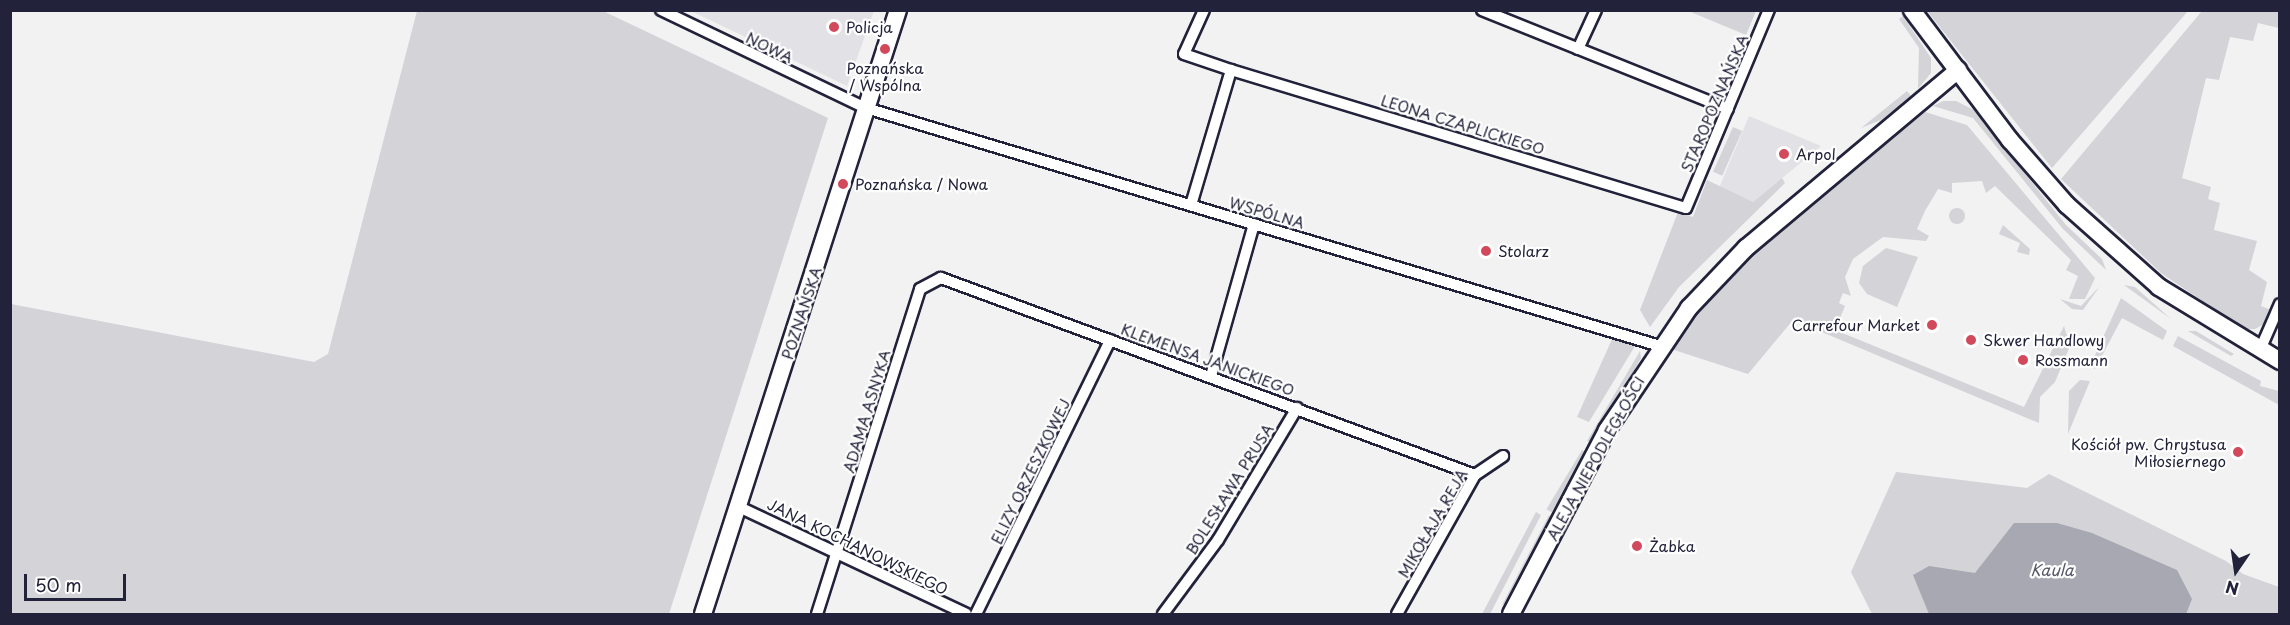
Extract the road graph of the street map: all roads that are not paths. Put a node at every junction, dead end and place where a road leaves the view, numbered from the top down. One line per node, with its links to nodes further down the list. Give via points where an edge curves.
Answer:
1 (661, 10): 11 (street, NOWA)
2 (898, 10): 11 (street, POZNAŃSKA)
3 (1204, 10): 9 (street, LEONA CZAPLICKIEGO, via 1184,54)
4 (1482, 10): 8 (street)
5 (1596, 10): 8 (street)
6 (1769, 10): 12 (street, STAROPOZNAŃSKA)
7 (1912, 10): 10 (street)
8 (1578, 49): 12 (street)
9 (1231, 70): 13 (street); 14 (street, LEONA CZAPLICKIEGO)
10 (1958, 70): 19 (street, ALEJA NIEPODLEGŁOŚCI, via 1746,248); 20 (street, via 2016,148 2089,226 2159,287)
11 (866, 108): 13 (street, WSPÓLNA); 26 (street, POZNAŃSKA)
12 (1728, 109): 14 (street, STAROPOZNAŃSKA)
13 (1191, 205): 15 (street, WSPÓLNA)
14 (1686, 208)
15 (1254, 224): 19 (street, WSPÓLNA); 22 (street)
16 (930, 283): 18 (street, KLEMENSA JANICKIEGO, via 941,278); 27 (street, ADAMA ASNYKA, via 920,289)
17 (2280, 304): 20 (street)
18 (1110, 340): 22 (street, KLEMENSA JANICKIEGO); 31 (street, ELIZY ORZESZKOWEJ)
19 (1660, 346): 34 (street, ALEJA NIEPODLEGŁOŚCI, via 1607,430)
20 (2260, 350): 21 (street)
21 (2280, 361)
22 (1211, 376): 23 (street, KLEMENSA JANICKIEGO)
23 (1297, 408): 25 (street, KLEMENSA JANICKIEGO); 32 (street, BOLESŁAWA PRUSA, via 1218,540)
24 (1503, 456): 25 (street, MIKOŁAJA REJA)
25 (1475, 475): 33 (street, MIKOŁAJA REJA)
26 (737, 506): 27 (street, JANA KOCHANOWSKIEGO); 28 (street, POZNAŃSKA)
27 (837, 553): 29 (street, ADAMA ASNYKA); 30 (street, JANA KOCHANOWSKIEGO)
28 (703, 615)
29 (817, 615)
30 (966, 615)
31 (976, 615)
32 (1163, 615)
33 (1397, 615)
34 (1511, 615)

